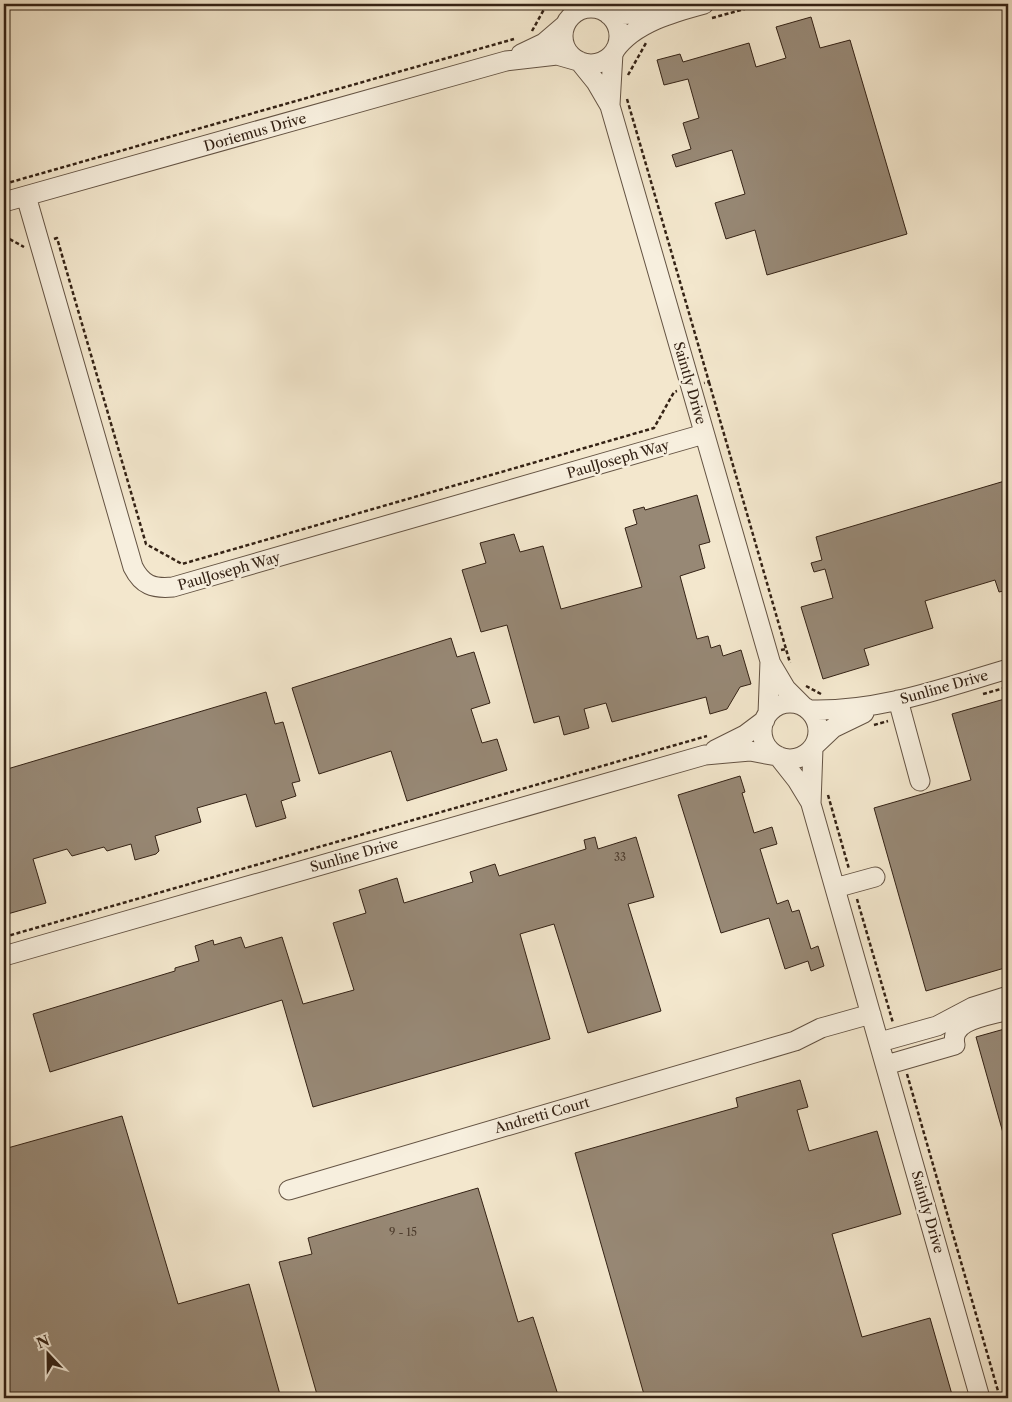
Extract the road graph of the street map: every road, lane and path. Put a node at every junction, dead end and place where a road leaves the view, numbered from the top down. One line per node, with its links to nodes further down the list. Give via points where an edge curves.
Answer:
1 (547, 4): 6 (path)
2 (704, 4): 4 (street)
3 (603, 10): 4 (street, via 646,15); 5 (street, via 593,8); 9 (street, via 618,31)
4 (681, 10): 9 (street, via 632,32)
5 (568, 16): 10 (street, Doriemus Drive, via 544,43); 11 (street, via 563,36 565,48)
6 (531, 34)
7 (650, 36): 12 (path)
8 (521, 37): 15 (path)
9 (614, 51): 11 (street, via 598,63); 14 (street, Saintly Drive)
10 (506, 61): 11 (street, Doriemus Drive, via 557,55); 16 (street, Doriemus Drive)
11 (578, 61): 14 (street, Saintly Drive, via 599,86)
12 (627, 76)
13 (626, 94): 20 (path)
14 (610, 106): 20 (street, Saintly Drive)
15 (4, 184)
16 (26, 196): 17 (street, Doriemus Drive); 19 (street, PaulJoseph Way)
17 (4, 202)
18 (4, 236): 19 (path, via 24,247)
19 (39, 243): 20 (path, via 57,238 146,544 182,564 654,428 674,392); 21 (street, PaulJoseph Way, via 133,566 138,578 159,589)
20 (700, 384): 21 (street, Saintly Drive); 22 (path)
21 (704, 434): 22 (street, Saintly Drive)
22 (774, 654): 23 (path); 28 (street, Saintly Drive, via 786,688); 29 (street, Saintly Drive)
23 (790, 664)
24 (1008, 669): 27 (street, Sunline Drive)
25 (802, 684): 26 (path)
26 (826, 696)
27 (889, 703): 28 (street, Sunline Drive, via 834,711); 31 (street, Sunline Drive, via 833,728); 34 (street)
28 (806, 708): 29 (street, via 792,703 781,704); 31 (street, via 818,727)
29 (766, 717): 32 (street, Sunline Drive, via 745,735); 33 (street, via 763,737 768,748)
30 (711, 735): 38 (path)
31 (814, 746): 33 (street, via 797,758); 35 (street, Saintly Drive)
32 (705, 755): 33 (street, Sunline Drive, via 750,751); 39 (street, Sunline Drive)
33 (778, 756): 35 (street, Saintly Drive)
34 (920, 781)
35 (811, 804): 37 (street, Saintly Drive)
36 (875, 877): 37 (street)
37 (835, 888): 42 (street, Saintly Drive)
38 (4, 937)
39 (4, 956)
40 (1008, 996): 42 (street, via 973,1007 937,1026)
41 (1008, 1010): 43 (street, via 958,1028 955,1046)
42 (875, 1027): 43 (street, Saintly Drive); 44 (street, Andretti Court, via 821,1040 795,1041)
43 (886, 1065): 45 (street, Saintly Drive)
44 (289, 1190)
45 (980, 1398)

